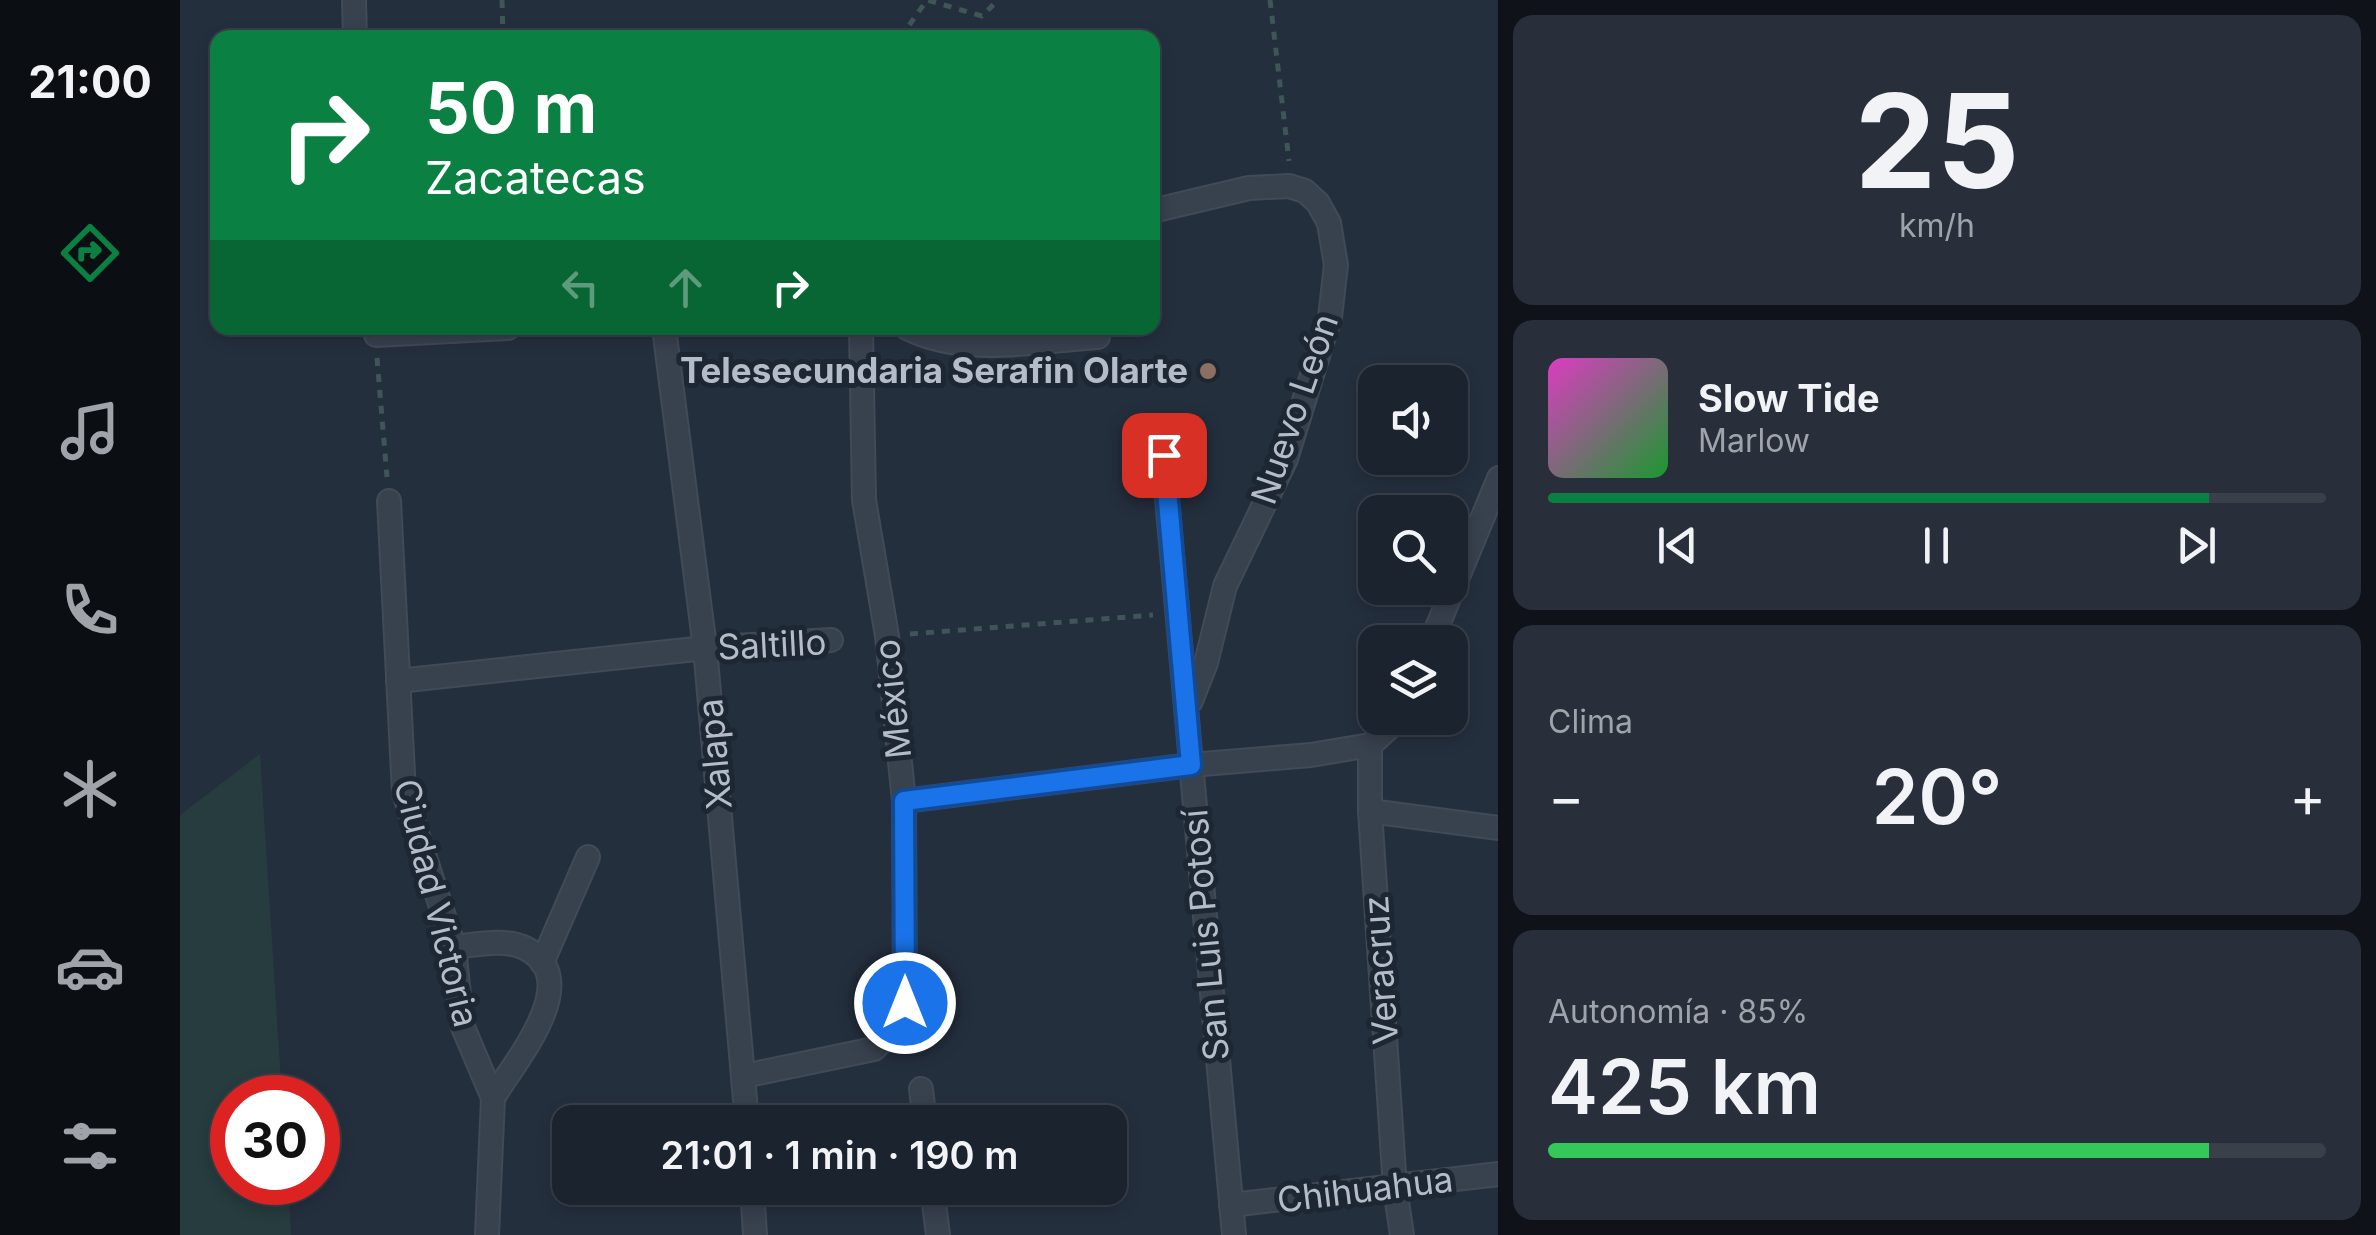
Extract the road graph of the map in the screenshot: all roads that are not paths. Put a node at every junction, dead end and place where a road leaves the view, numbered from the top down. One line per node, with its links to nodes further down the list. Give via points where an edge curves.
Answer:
1 (354, 0): 2 (street)
2 (355, 30)
3 (1160, 209): 15 (street, Nuevo León, via 1249,188 1290,186 1318,203 1336,264 1330,318 1286,459 1225,586)
4 (665, 335): 13 (street, Xalapa)
5 (861, 335): 19 (street, México, via 864,500)
6 (921, 335): 7 (street, via 966,346)
7 (1098, 337)
8 (1164, 455): 15 (street, San Luis Potosí)
9 (1498, 478): 11 (street)
10 (389, 501): 14 (street, Ciudad Victoria)
11 (1438, 625)
12 (830, 640): 13 (street, Saltillo)
13 (705, 648): 14 (street, Saltillo); 25 (street, Xalapa)
14 (398, 681): 23 (street, Ciudad Victoria, via 404,793)
15 (1188, 707): 18 (street, San Luis Potosí)
16 (1381, 735): 17 (street)
17 (1370, 745): 18 (street); 20 (street, Veracruz)
18 (1191, 765): 19 (street); 34 (street, San Luis Potosí)
19 (904, 801): 25 (street, México, via 905,1003 894,1030 874,1049)
20 (1370, 811): 21 (street); 31 (street, Veracruz)
21 (1498, 828)
22 (588, 858): 24 (street)
23 (454, 947): 24 (street, via 500,943 525,948); 27 (street, Ciudad Victoria, via 462,1025)
24 (542, 963): 27 (street, via 550,980 549,1006)
25 (744, 1076): 28 (street, Xalapa)
26 (921, 1090): 29 (street)
27 (492, 1098): 35 (street, Ciudad Victoria)
28 (746, 1105)
29 (923, 1105)
30 (1498, 1174): 31 (street, Chihuahua)
31 (1395, 1188): 34 (street, Chihuahua); 39 (street, Veracruz)
32 (753, 1205): 36 (street)
33 (934, 1205): 37 (street)
34 (1231, 1205): 38 (street, San Luis Potosí)
35 (487, 1235)
36 (755, 1235)
37 (938, 1235)
38 (1234, 1235)
39 (1402, 1235)

